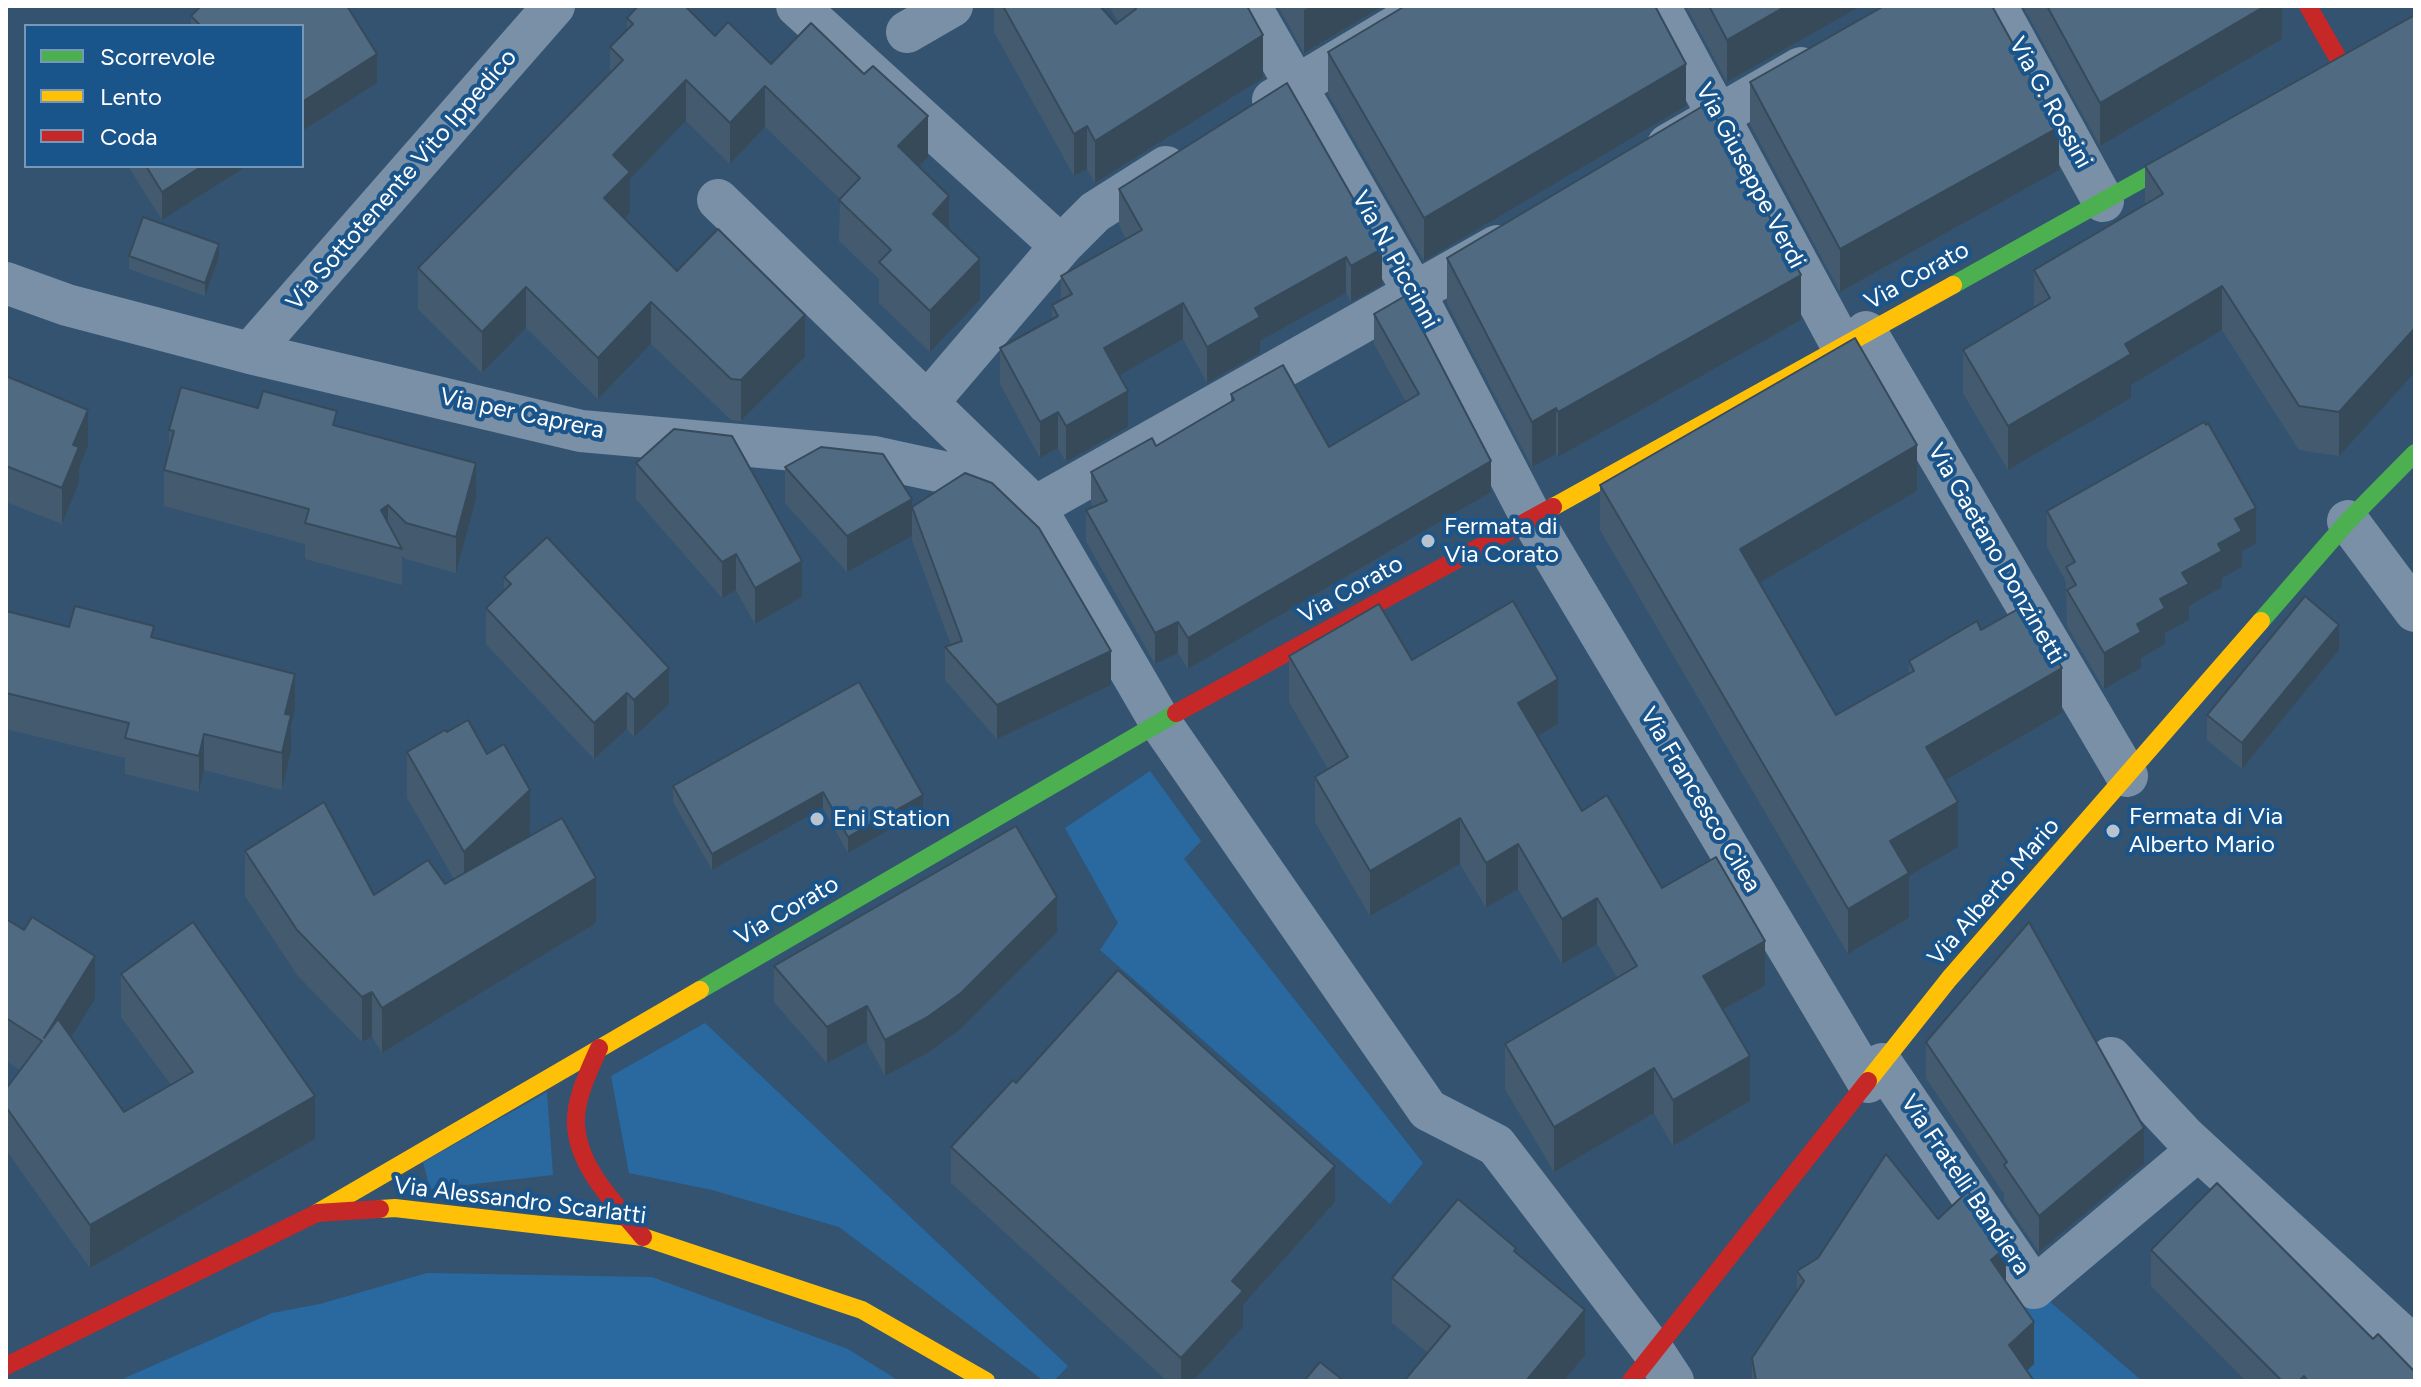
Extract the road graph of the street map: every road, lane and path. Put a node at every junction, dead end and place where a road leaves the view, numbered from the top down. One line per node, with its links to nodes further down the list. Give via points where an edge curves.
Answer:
1 (554, 6): 25 (street, Via Sottotenente Vito Ippedico)
2 (797, 6): 21 (street)
3 (952, 6): 9 (street)
4 (1250, 6): 12 (street, Via N. Piccinni)
5 (1430, 6): 12 (street)
6 (1659, 6): 13 (street, Via Giuseppe Verdi)
7 (1996, 6): 19 (street, Via G. Rossini)
8 (2308, 6): 11 (main road)
9 (907, 32)
10 (1828, 53): 13 (street)
11 (2343, 67)
12 (1295, 86): 14 (street); 23 (street, Via N. Piccinni)
13 (1718, 115): 17 (street); 24 (street, Via Giuseppe Verdi)
14 (1242, 119)
15 (2209, 142): 19 (main road, Via Corato)
16 (1202, 145): 21 (street, via 1095,212)
17 (1635, 164)
18 (718, 200): 26 (street)
19 (2103, 201): 24 (main road, Via Corato)
20 (1525, 229): 23 (street)
21 (1061, 246): 26 (street)
22 (6, 283): 25 (street, Via per Caprera, via 67,305)
23 (1415, 294): 28 (street); 29 (street, Via N. Piccinni)
24 (1854, 339): 29 (main road, Via Corato); 33 (street, Via Gaetano Donzinetti)
25 (250, 353): 28 (street, Via per Caprera, via 581,431 874,457 943,472)
26 (927, 403): 28 (street)
27 (2415, 453): 30 (main road, Via Alberto Mario)
28 (1035, 507): 32 (street)
29 (1532, 519): 32 (main road, Via Corato); 36 (street, Via Francesco Cilea)
30 (2348, 521): 31 (street); 33 (main road, Via Alberto Mario)
31 (2415, 611)
32 (1160, 722): 34 (main road, Via Corato); 42 (street, via 1428,1110 1496,1145)
33 (2127, 776): 36 (main road, Via Alberto Mario, via 1949,979)
34 (599, 1048): 38 (main road, Via Corato); 39 (main road, via 576,1125 587,1165)
35 (2111, 1058): 37 (street)
36 (1875, 1073): 37 (street, Via Fratelli Bandiera, via 2034,1288); 42 (main road, Via Alberto Mario)
37 (2198, 1150): 40 (street)
38 (317, 1213): 39 (main road, Via Alessandro Scarlatti, via 395,1208); 41 (main road, Via Alessandro Scarlatti)
39 (643, 1237): 43 (main road, Via Alessandro Scarlatti, via 862,1310)
40 (2415, 1348)
41 (6, 1366)
42 (1653, 1371)
43 (986, 1381)

